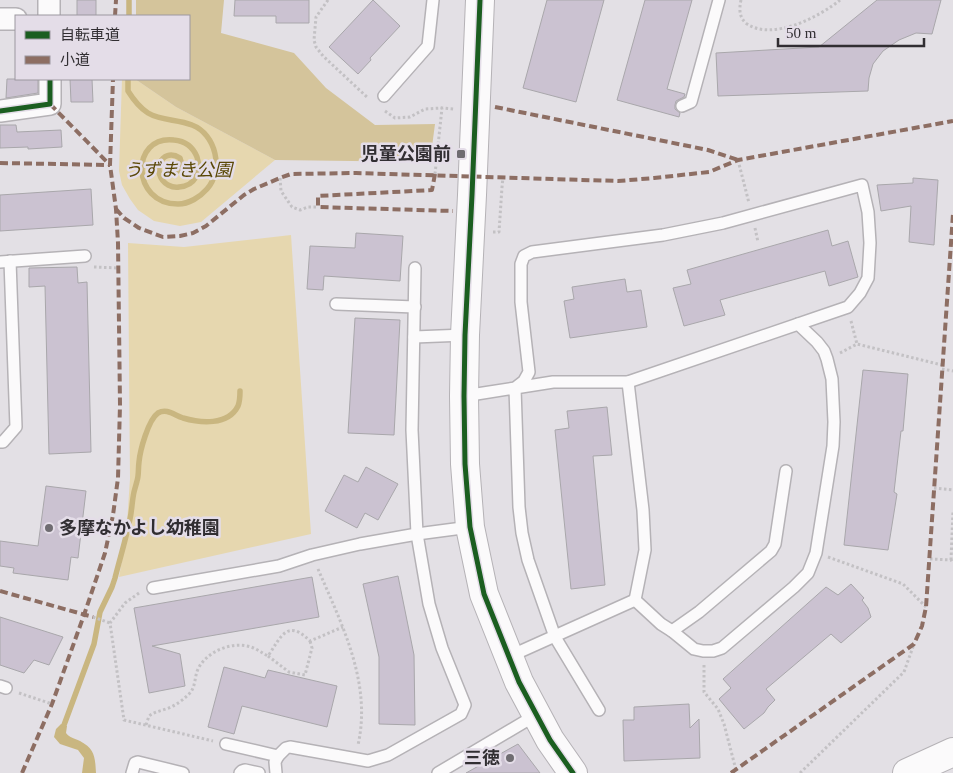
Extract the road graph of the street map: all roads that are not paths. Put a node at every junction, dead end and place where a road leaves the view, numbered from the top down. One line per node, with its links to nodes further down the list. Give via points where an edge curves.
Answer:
1 (49, 0): 5 (street)
2 (432, 0): 9 (lane, via 428,46)
3 (480, 0): 18 (street, via 466,112 472,195)
4 (719, 0): 10 (lane, via 691,102)
5 (49, 15)
6 (0, 19): 7 (street)
7 (15, 19)
8 (50, 80): 11 (street, via 50,104)
9 (384, 96)
10 (682, 106)
11 (0, 111)
12 (85, 256): 13 (lane)
13 (5, 262): 23 (lane, via 16,427)
14 (415, 268): 16 (lane)
15 (336, 304): 16 (lane)
16 (414, 306): 19 (lane)
17 (798, 324): 20 (lane); 21 (lane, via 848,307 868,278 870,243 862,185 723,223 663,235 532,252 524,256 521,302 529,372); 29 (lane, via 824,350 832,379 834,422 816,553 808,573 722,648 713,651 694,649)
18 (465, 335): 19 (lane); 22 (street)
19 (414, 337): 26 (lane, via 412,430)
20 (628, 382): 21 (lane, via 553,382); 28 (lane, via 645,550)
21 (515, 388): 22 (lane); 30 (lane, via 522,533)
22 (464, 396): 25 (street)
23 (0, 442)
24 (786, 471): 29 (lane, via 775,544 771,551)
25 (470, 527): 26 (lane); 31 (street, via 484,594)
26 (417, 534): 27 (lane, via 312,555 278,566); 36 (lane, via 432,613 465,705 461,714 388,756 368,761 290,746)
27 (153, 588)
28 (635, 600): 29 (lane); 30 (lane)
29 (672, 631)
30 (555, 637): 31 (lane); 32 (lane)
31 (508, 657): 33 (street)
32 (599, 710)
33 (536, 715): 42 (lane); 43 (street)
34 (226, 744): 36 (lane)
35 (953, 752): 44 (street)
36 (278, 756): 41 (lane)
37 (132, 773): 38 (lane, via 135,762)
38 (183, 773)
39 (240, 773): 40 (lane, via 246,770)
40 (259, 773)
41 (276, 773)
42 (438, 773)
43 (573, 773)
44 (907, 773)

